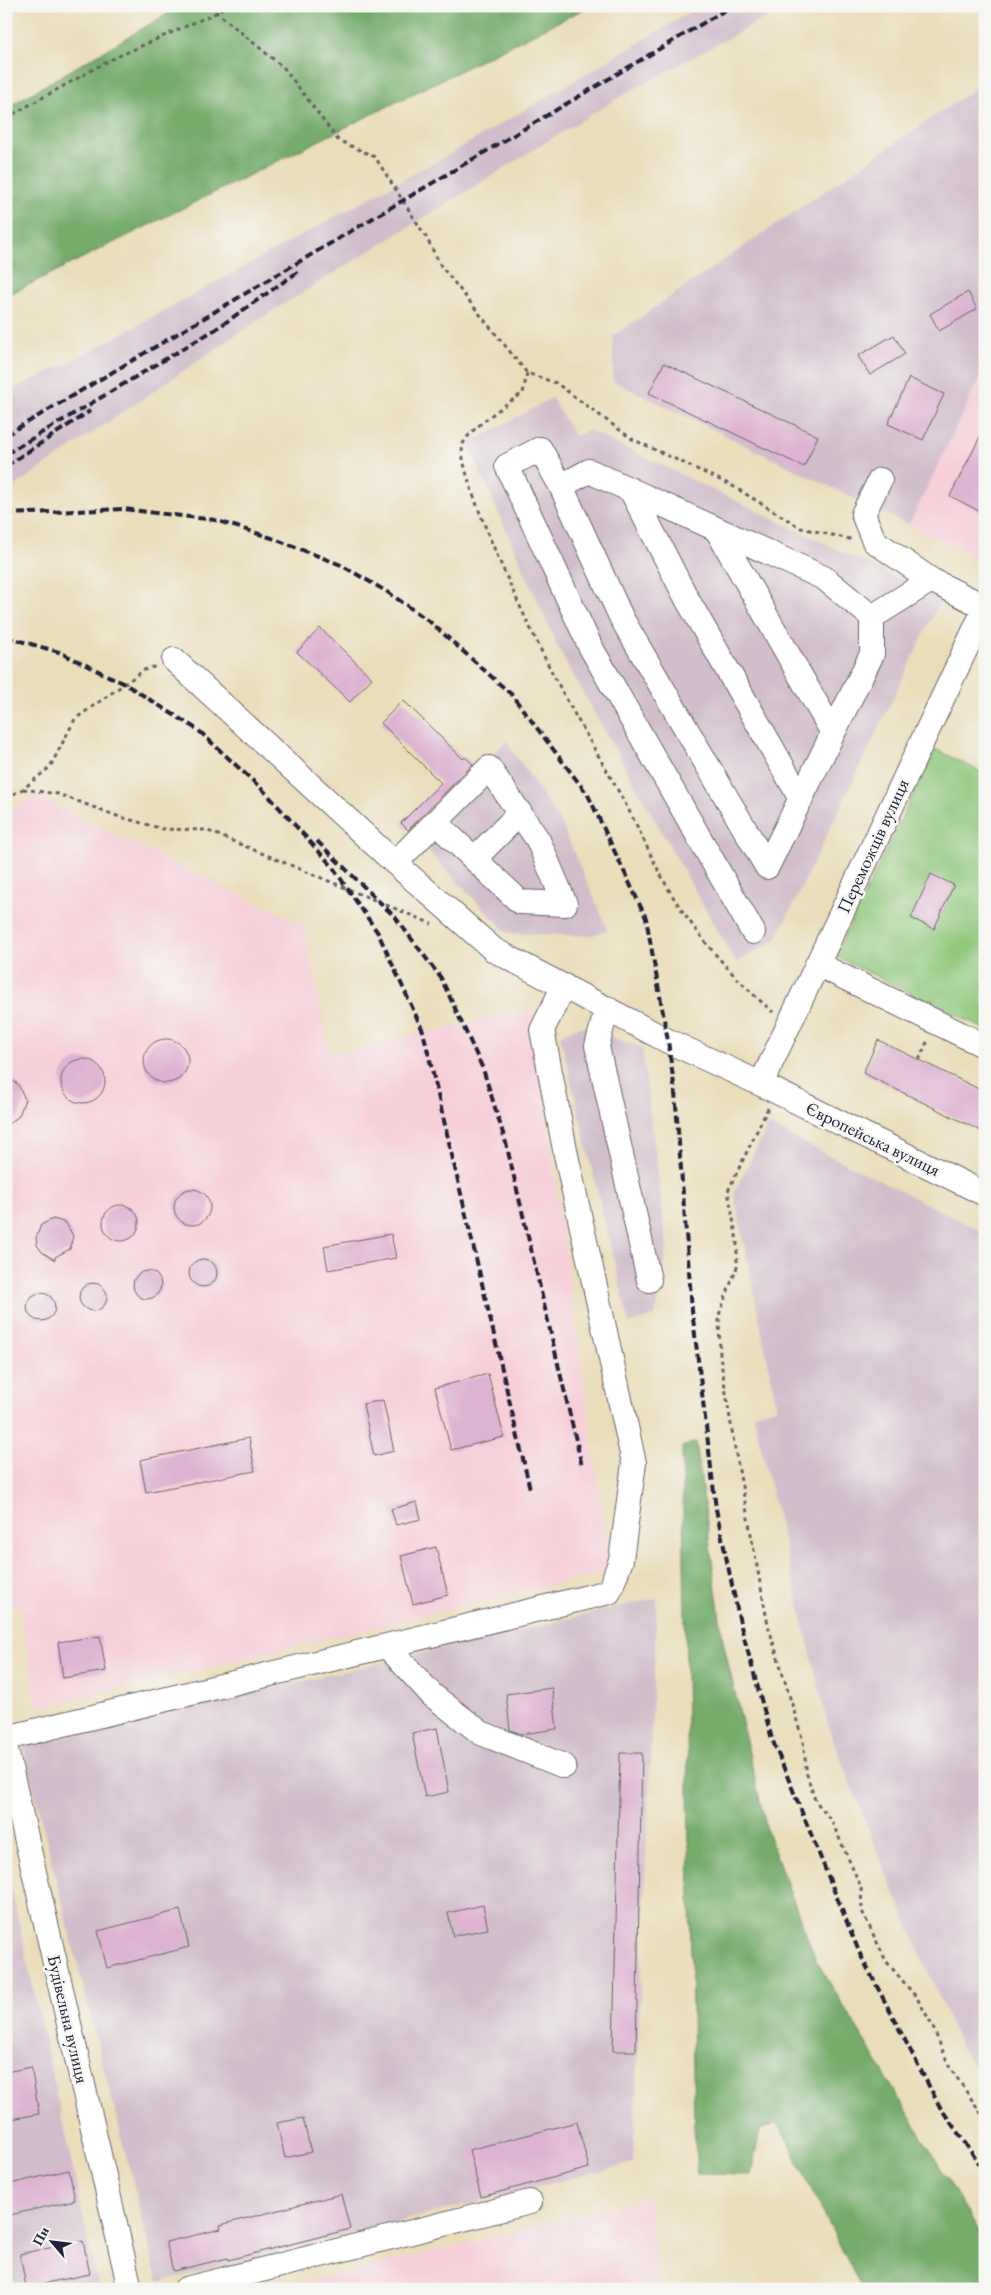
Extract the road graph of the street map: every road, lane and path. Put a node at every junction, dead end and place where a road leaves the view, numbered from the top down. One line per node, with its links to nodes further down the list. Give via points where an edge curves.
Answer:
1 (209, 6): 3 (path)
2 (226, 6): 3 (path)
3 (218, 12): 4 (path, via 112,59); 5 (path, via 284,68 338,140 375,157 441,266)
4 (6, 118)
5 (527, 373): 10 (path, via 556,383 632,439 731,484 801,528 855,541); 28 (path, via 523,393 504,405 463,444 462,462 475,502 554,677 627,806 672,894 718,957 755,997)
6 (880, 480): 10 (street, via 863,514)
7 (561, 486): 8 (street, via 589,471); 18 (street, via 622,619 767,867); 24 (street, via 540,449 507,466 590,646)
8 (631, 490): 9 (street); 18 (street, via 687,598)
9 (717, 530): 13 (street, via 824,578); 15 (street)
10 (874, 541): 11 (street)
11 (931, 580): 12 (street); 13 (street)
12 (985, 608): 25 (street, Переможців вулиця)
13 (872, 617): 15 (street, via 872,654)
14 (174, 660): 16 (path, via 144,670 75,719 50,767); 22 (street, Європейська вулиця)
15 (833, 733): 18 (street)
16 (23, 789): 17 (path); 23 (path, via 58,794 163,830 206,830)
17 (6, 798)
18 (801, 798)
19 (520, 813): 20 (street, via 489,768); 21 (street); 21 (street, via 538,840 565,904 520,902)
20 (435, 822): 21 (street); 22 (street)
21 (474, 859)
22 (395, 863): 26 (street, Європейська вулиця, via 494,950)
23 (439, 927)
24 (753, 932)
25 (817, 964): 28 (street, Переможців вулиця); 29 (street)
26 (564, 986): 27 (street, Європейська вулиця); 33 (street, via 542,1030 566,1155 634,1463 621,1560 609,1592)
27 (607, 1008): 30 (street, Європейська вулиця); 32 (street, via 597,1046)
28 (789, 1025): 30 (street, Переможців вулиця)
29 (985, 1046)
30 (768, 1088): 31 (street, Європейська вулиця); 37 (path, via 728,1191 737,1241 737,1268 718,1315 720,1356 768,1625 803,1741 807,1775 816,1800 832,1822 861,1888 862,1911 886,1961 916,1998 949,2066)
31 (985, 1194)
32 (649, 1280)
33 (387, 1646): 34 (street); 36 (street, via 432,1695 481,1733)
34 (6, 1738)
35 (6, 1750): 39 (street, Будівельна вулиця)
36 (564, 1766)
37 (985, 2119)
38 (530, 2202): 40 (street)
39 (130, 2289)
40 (186, 2289)

